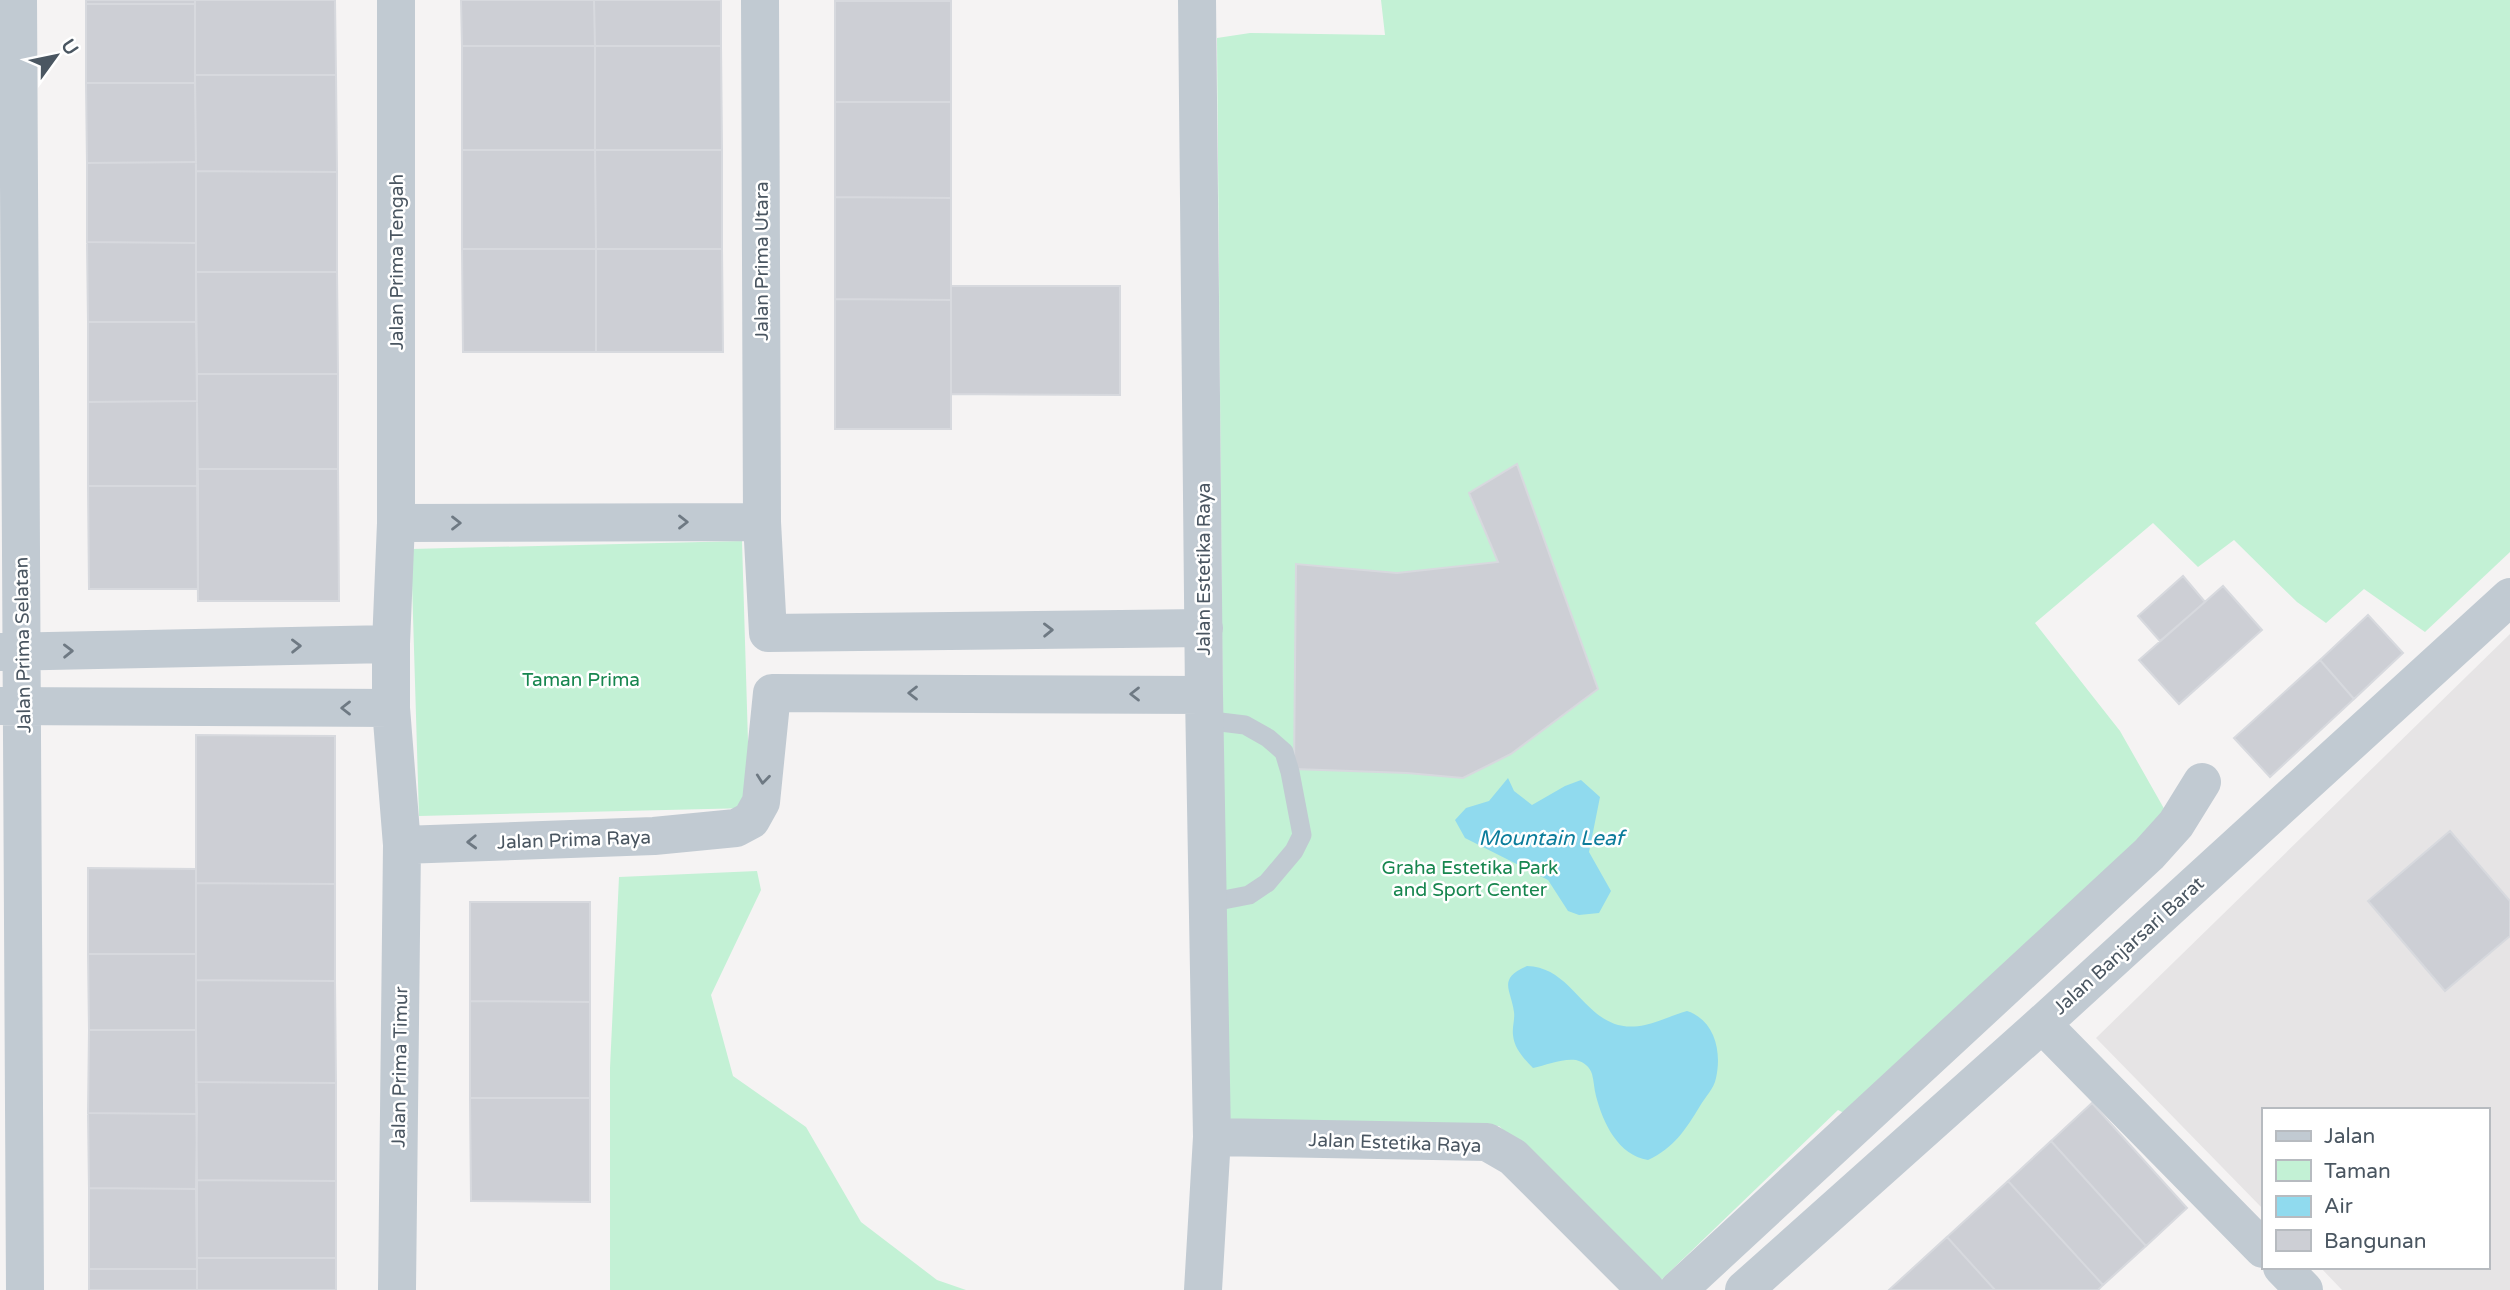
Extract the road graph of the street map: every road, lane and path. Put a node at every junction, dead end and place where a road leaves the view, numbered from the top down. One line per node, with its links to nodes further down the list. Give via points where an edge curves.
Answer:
1 (18, 0): 11 (street, Jalan Prima Selatan)
2 (396, 0): 6 (street, Jalan Prima Tengah)
3 (760, 0): 5 (street, Jalan Prima Utara)
4 (1197, 0): 8 (street, Jalan Estetika Raya)
5 (762, 522): 6 (street, one-way to 5); 9 (street, Jalan Prima Raya)
6 (396, 523): 10 (street)
7 (2510, 597): 19 (street, Jalan Banjarsari Barat)
8 (1204, 628): 9 (street, one-way to 8); 14 (street, Jalan Estetika Raya)
9 (768, 633): 12 (street, Jalan Prima Raya)
10 (391, 644): 11 (street, one-way to 10); 15 (street)
11 (11, 652): 13 (street, Jalan Prima Selatan)
12 (772, 692): 14 (street, one-way to 12); 17 (street, Jalan Prima Raya, one-way to 17, via 761,802 751,820 736,828 653,836)
13 (12, 706): 15 (street, one-way to 13); 24 (street, Jalan Prima Selatan)
14 (1204, 707): 18 (street, Jalan Estetika Raya); 18 (lane, via 1268,738 1284,752 1302,835 1267,883 1250,895)
15 (391, 708): 17 (street)
16 (2202, 782): 28 (street, via 2176,824 2149,854)
17 (402, 845): 25 (street, Jalan Prima Timur)
18 (1208, 903): 20 (street, Jalan Estetika Raya)
19 (2042, 1024): 21 (street); 23 (street, Jalan Banjarsari Barat)
20 (1212, 1137): 26 (street, Jalan Estetika Raya); 27 (street, Jalan Estetika Raya, via 1487,1142 1513,1157)
21 (2262, 1247)
22 (2284, 1269): 29 (street)
23 (1753, 1286)
24 (25, 1290)
25 (397, 1290)
26 (1203, 1290)
27 (1646, 1290)
28 (1678, 1290)
29 (2304, 1290)

